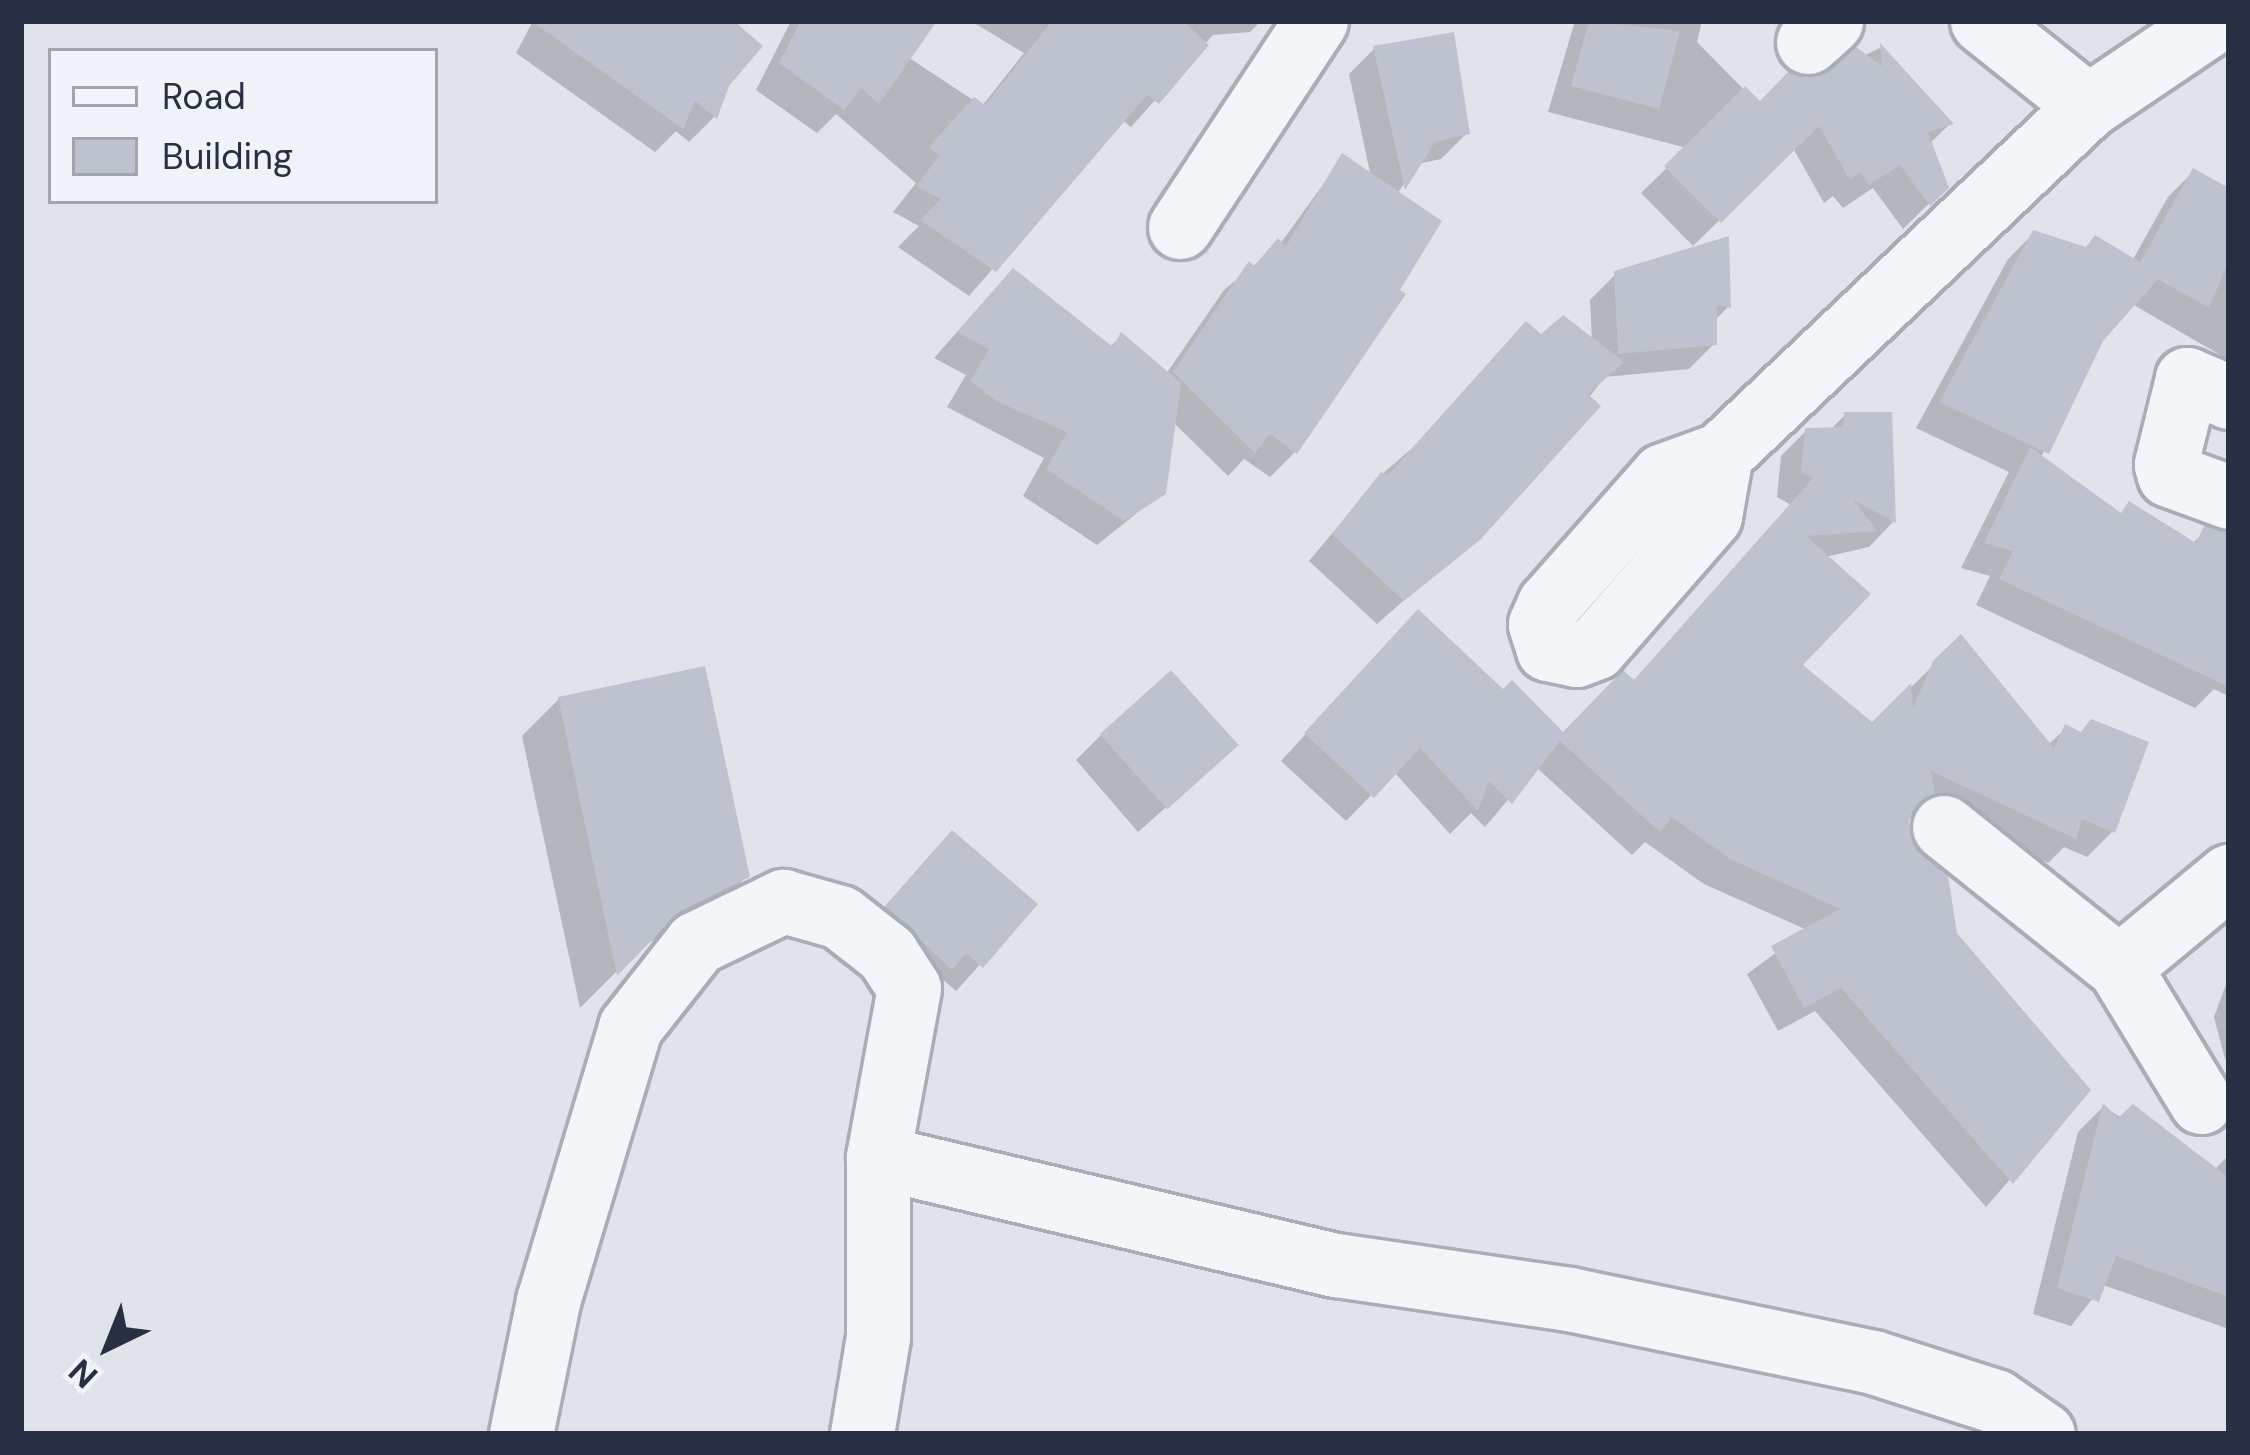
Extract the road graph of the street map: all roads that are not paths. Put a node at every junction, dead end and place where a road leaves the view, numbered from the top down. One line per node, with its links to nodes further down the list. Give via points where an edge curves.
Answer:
1 (1316, 21): 5 (street)
2 (1982, 21): 4 (street)
3 (2213, 21): 4 (street)
4 (2088, 106): 7 (street)
5 (1180, 227)
6 (2229, 397): 8 (street, via 2187,379 2166,464 2169,475)
7 (1721, 454)
8 (2229, 497)
9 (1944, 827): 11 (street)
10 (2229, 877): 11 (street)
11 (2119, 967): 12 (street)
12 (2201, 1102)
13 (878, 1156): 14 (street, via 909,988 887,954 840,917 783,902 697,943 630,1027 548,1300); 15 (street, via 878,1337); 16 (street, via 1336,1265 1569,1299 1873,1362 1995,1401)
14 (521, 1434)
15 (862, 1434)
16 (2044, 1434)

